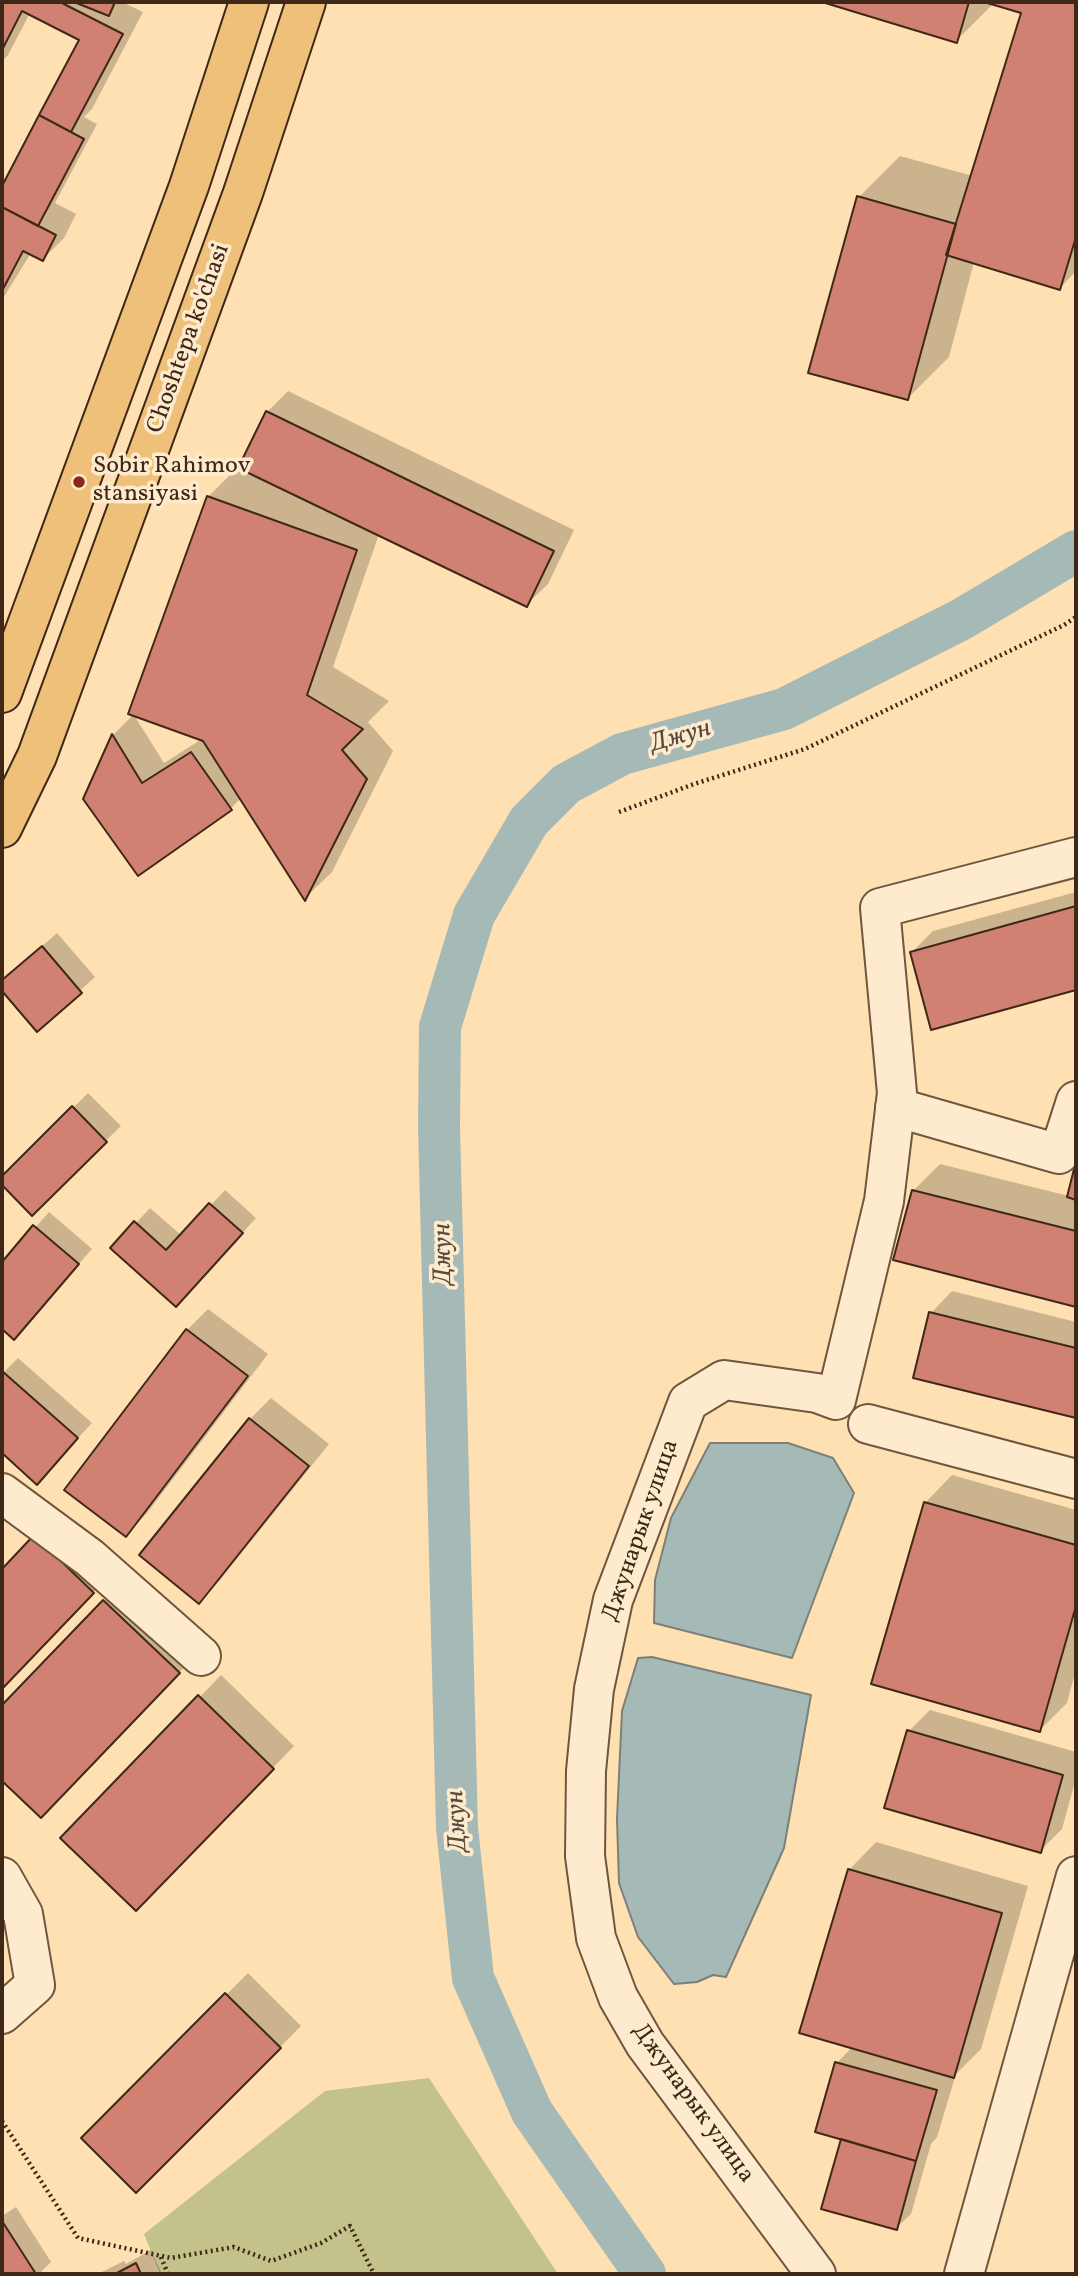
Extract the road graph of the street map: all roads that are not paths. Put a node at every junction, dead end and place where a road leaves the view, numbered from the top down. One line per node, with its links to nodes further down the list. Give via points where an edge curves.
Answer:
1 (249, 2): 3 (main road, via 189,186)
2 (306, 2): 4 (main road, Choshtepa ko'chasi, via 243,193 42,743)
3 (2, 692)
4 (2, 828)
5 (1075, 860): 7 (street, via 880,908)
6 (1076, 1101): 7 (street, via 1059,1154)
7 (895, 1107): 15 (street, Джунарык улица, via 884,1201 836,1400 817,1393 724,1380 688,1402 613,1600 594,1689 586,1771 584,1856 596,1938 618,1997 645,2044)
8 (868, 1423): 9 (street)
9 (1076, 1479)
10 (2, 1493): 11 (street, via 90,1558)
11 (201, 1656)
12 (1076, 1876): 16 (street)
13 (2, 1877): 14 (street, via 23,1914 35,1985)
14 (2, 2014)
15 (816, 2274)
16 (964, 2274)

